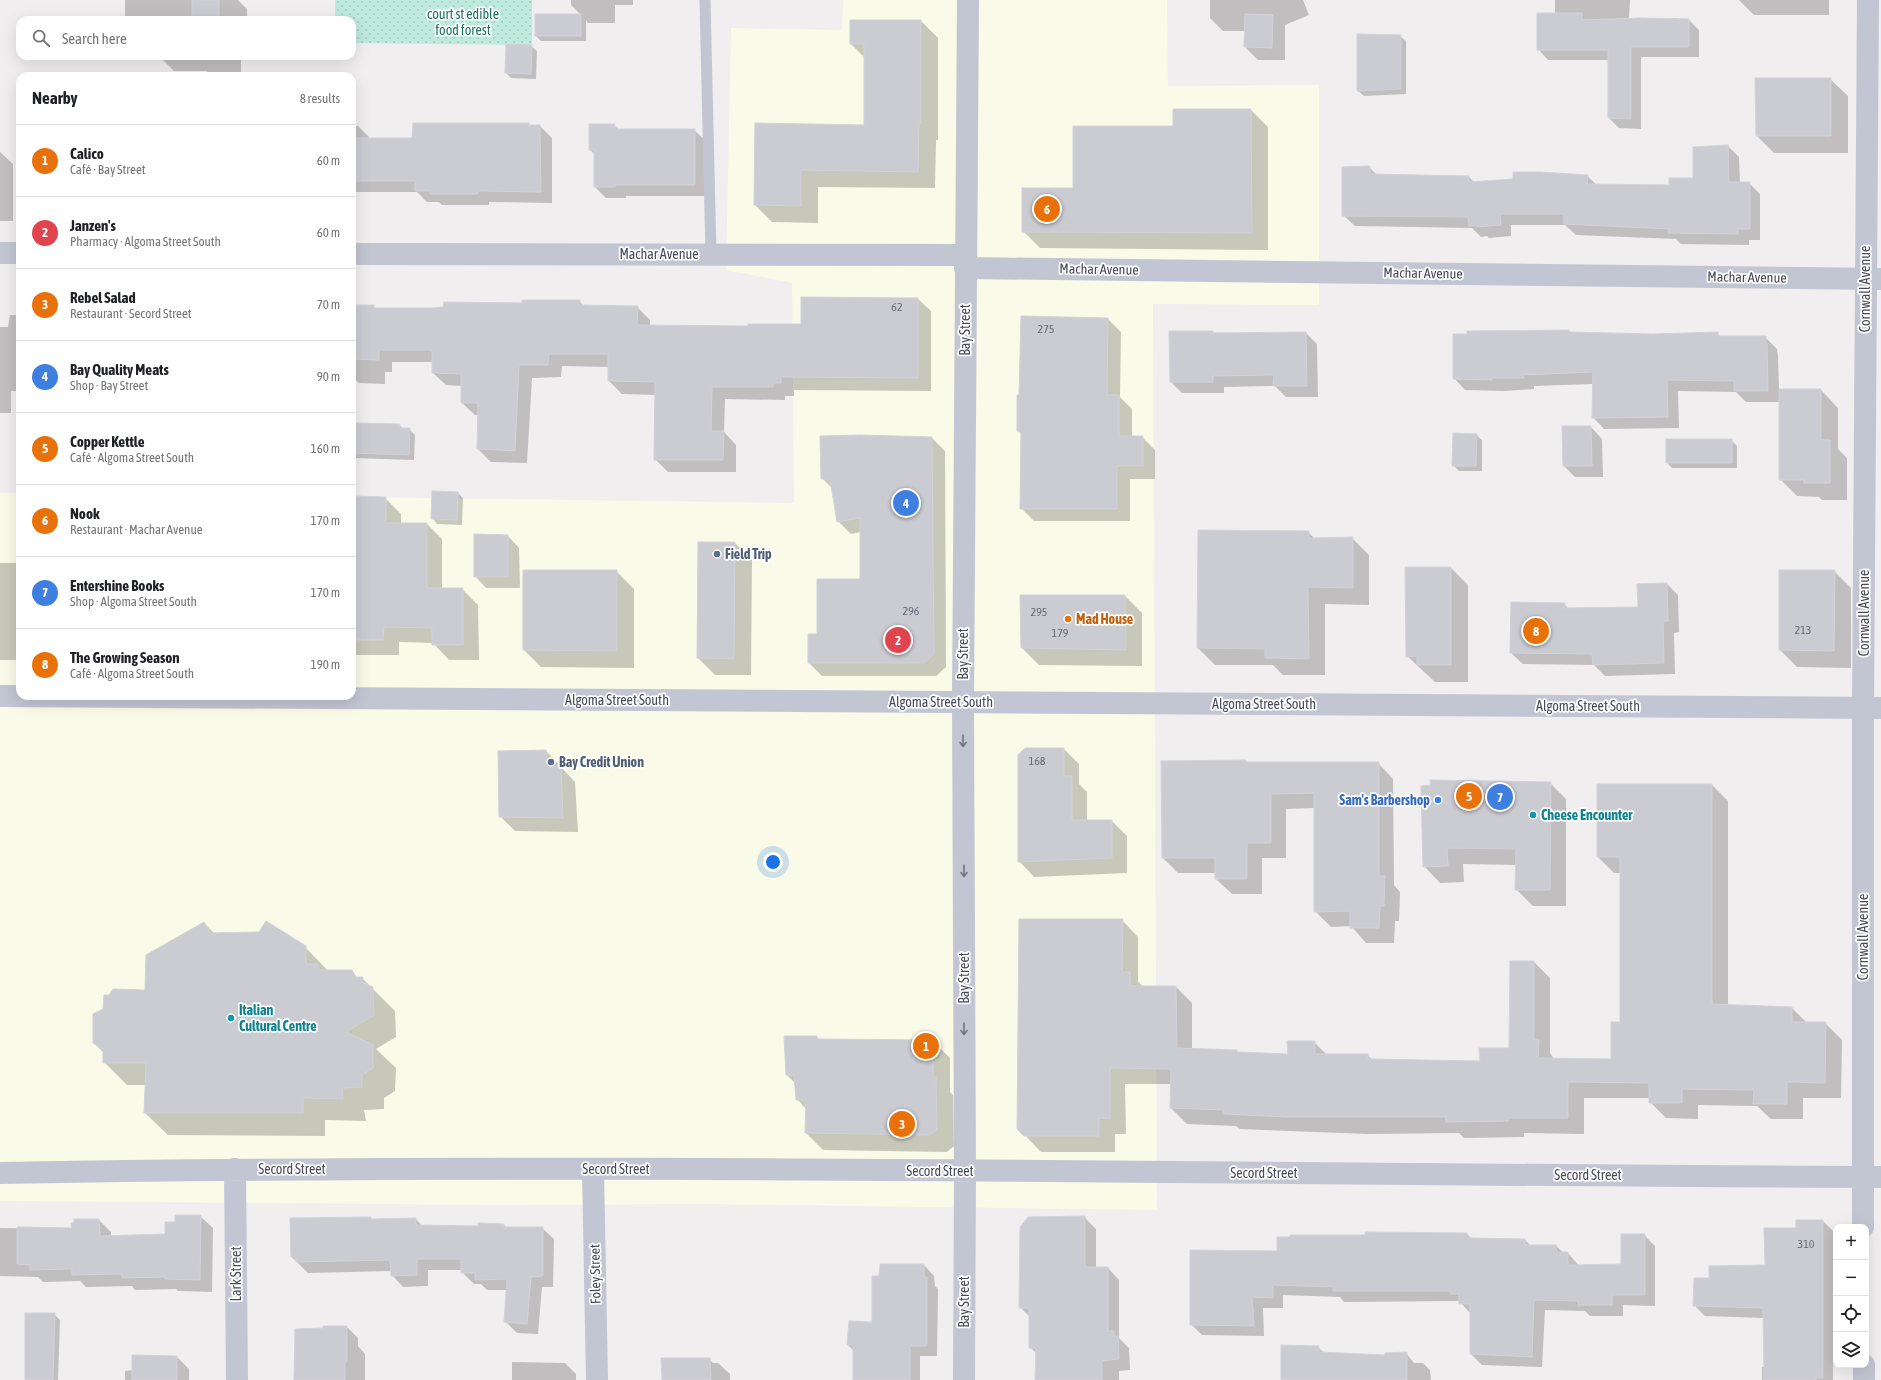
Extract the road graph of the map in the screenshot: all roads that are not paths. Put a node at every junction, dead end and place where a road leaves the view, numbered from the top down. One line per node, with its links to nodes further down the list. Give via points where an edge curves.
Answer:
1 (705, 0): 7 (lane)
2 (968, 0): 8 (street, Bay Street)
3 (1868, 0): 9 (street, Cornwall Avenue)
4 (0, 253): 5 (street)
5 (16, 253)
6 (356, 254): 7 (street, Machar Avenue)
7 (711, 254): 8 (street, Machar Avenue)
8 (965, 261): 9 (street, Machar Avenue); 13 (street, Bay Street)
9 (1873, 279): 14 (street, Cornwall Avenue)
10 (0, 696): 11 (street, Algoma Street South)
11 (16, 696)
12 (356, 698): 13 (street, Algoma Street South)
13 (963, 702): 14 (street, Algoma Street South); 17 (street, Bay Street, one-way to 17)
14 (1872, 708): 19 (street, Cornwall Avenue)
15 (235, 1169): 16 (street, Secord Street); 18 (street, Secord Street); 22 (street, Lark Street)
16 (593, 1169): 17 (street, Secord Street); 23 (street, Foley Street)
17 (965, 1171): 19 (street, Secord Street); 24 (street, Bay Street)
18 (0, 1173)
19 (1872, 1177): 20 (street, Cornwall Avenue)
20 (1864, 1224)
21 (1864, 1368): 25 (street)
22 (237, 1380)
23 (597, 1380)
24 (964, 1380)
25 (1864, 1380)

